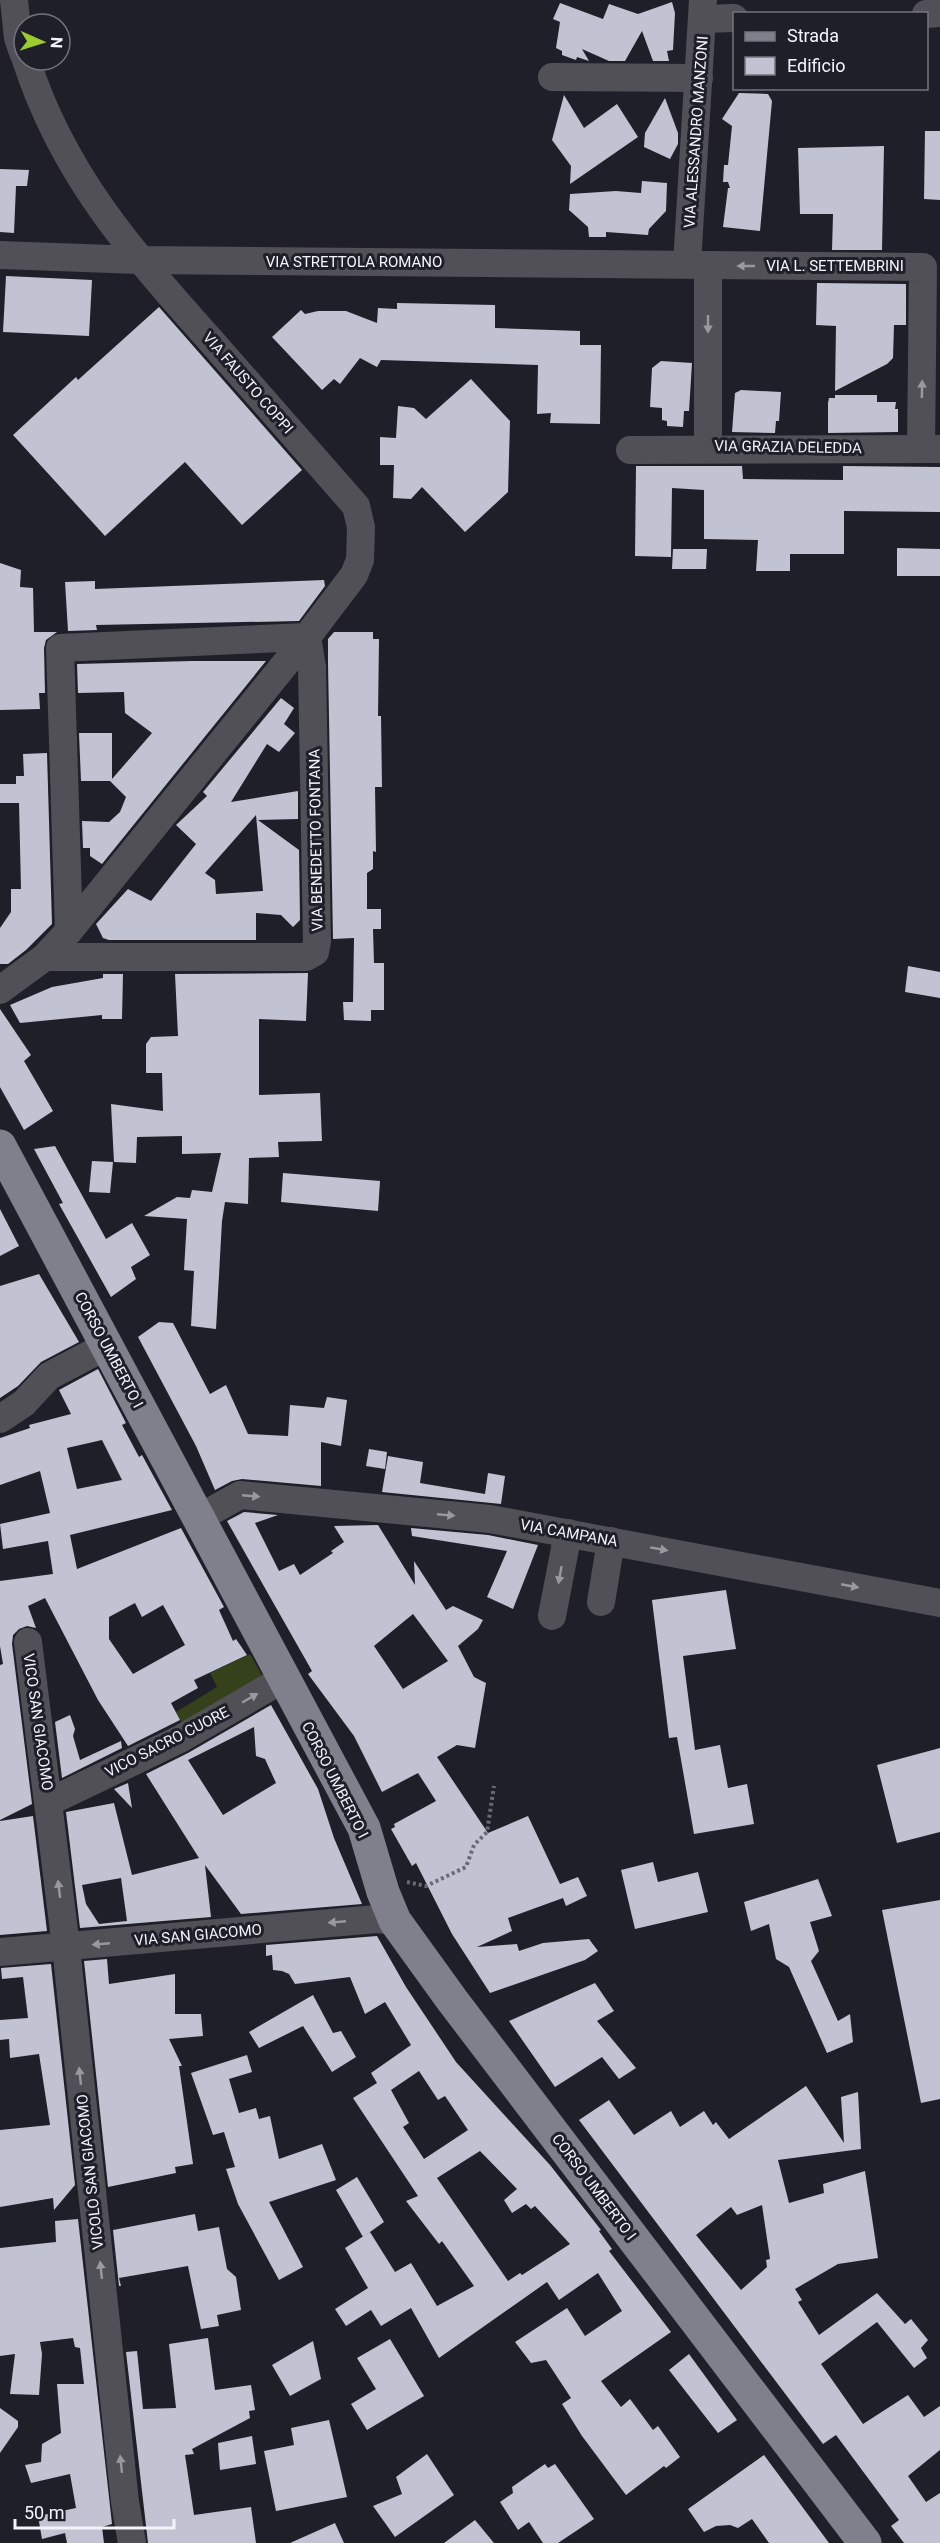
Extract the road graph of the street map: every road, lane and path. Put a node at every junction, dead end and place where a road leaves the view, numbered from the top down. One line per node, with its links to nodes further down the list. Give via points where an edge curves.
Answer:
1 (703, 9): 2 (street); 5 (street, VIA ALESSANDRO MANZONI)
2 (733, 17)
3 (30, 72): 7 (street, VIA FAUSTO COPPI, via 63,150)
4 (552, 77): 5 (street)
5 (699, 78): 8 (street, VIA ALESSANDRO MANZONI)
6 (0, 255): 7 (street, VIA STRETTOLA ROMANO)
7 (139, 260): 8 (street, VIA STRETTOLA ROMANO); 12 (street, VIA FAUSTO COPPI, via 356,506 361,527 360,561 354,575)
8 (698, 265): 9 (street, VIA L. SETTEMBRINI, one-way to 8, via 923,267); 10 (street, VIA GRAZIA DELEDDA, one-way to 10)
9 (930, 448): 10 (street, VIA GRAZIA DELEDDA)
10 (708, 449): 11 (street)
11 (630, 450)
12 (307, 637): 13 (street); 13 (street, via 60,648); 14 (street, VIA BENEDETTO FONTANA, via 312,667 315,952 306,957)
13 (69, 931): 14 (street)
14 (45, 957): 15 (street)
15 (0, 990)
16 (0, 1146): 17 (main road, CORSO UMBERTO I)
17 (106, 1346): 18 (street, via 49,1376 24,1403); 19 (main road, CORSO UMBERTO I)
18 (0, 1419)
19 (199, 1518): 20 (street, VIA CAMPANA, one-way to 20, via 240,1495 490,1519); 26 (main road, CORSO UMBERTO I)
20 (568, 1533): 21 (street, VIA CAMPANA); 24 (street, one-way to 24)
21 (611, 1541): 22 (street); 23 (street, VIA CAMPANA, one-way to 23)
22 (601, 1602)
23 (940, 1603)
24 (552, 1616)
25 (28, 1642): 28 (street, VICO SAN GIACOMO)
26 (283, 1679): 28 (street, VICO SACRO CUORE, one-way to 26, via 180,1739); 30 (main road, CORSO UMBERTO I, via 363,1828)
27 (494, 1786): 29 (path, via 487,1832 474,1845 466,1867 426,1886 408,1883)
28 (49, 1802): 31 (street, VICOLO SAN GIACOMO, one-way to 28)
29 (404, 1872)
30 (395, 1921): 31 (street, VIA SAN GIACOMO, one-way to 31, via 377,1919); 34 (main road, CORSO UMBERTO I)
31 (66, 1947): 32 (street, VIA SAN GIACOMO); 33 (street, VICOLO SAN GIACOMO, one-way to 31)
32 (0, 1952)
33 (132, 2543)
34 (865, 2543)

